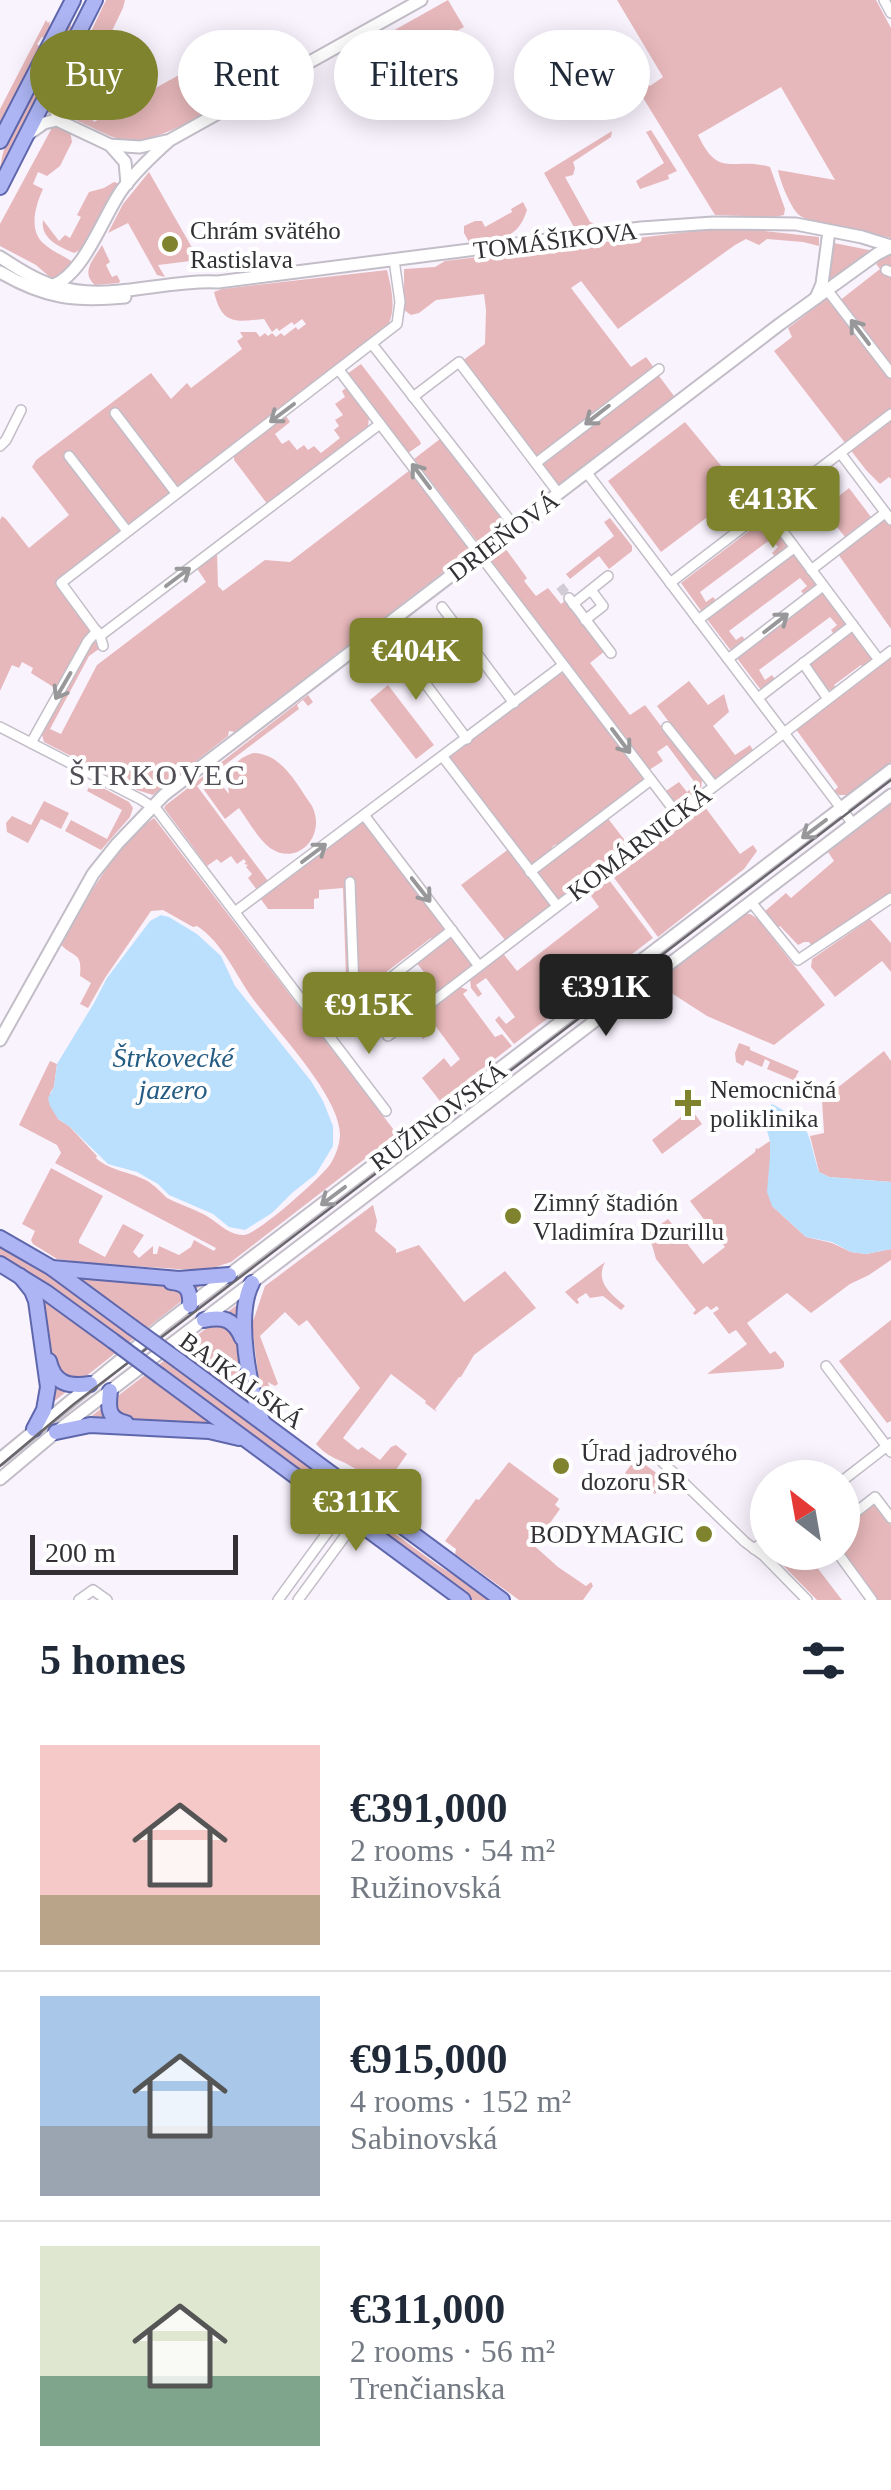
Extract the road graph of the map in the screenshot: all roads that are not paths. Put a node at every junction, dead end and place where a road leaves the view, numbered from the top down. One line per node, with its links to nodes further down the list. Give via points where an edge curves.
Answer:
1 (73, 0): 11 (main road)
2 (95, 0): 6 (main road)
3 (421, 0): 10 (street)
4 (884, 0): 5 (street)
5 (891, 13)
6 (80, 30)
7 (35, 120): 9 (main road)
8 (61, 121): 9 (street, via 45,122); 12 (street)
9 (27, 135): 14 (main road)
10 (170, 140): 12 (street); 13 (street)
11 (0, 141)
12 (110, 145): 13 (street, via 125,162)
13 (127, 184): 19 (street)
14 (0, 186)
15 (829, 231): 16 (street, TOMÁŠIKOVA); 18 (street, TOMÁŠIKOVA, via 712,223); 25 (street)
16 (891, 247): 23 (street, DRIEŇOVÁ)
17 (0, 257): 22 (street, TOMÁŠIKOVA)
18 (394, 260): 21 (street, TOMÁŠIKOVA); 26 (street, via 400,319)
19 (78, 264): 22 (street); 24 (street)
20 (0, 272): 21 (street, TOMÁŠIKOVA, via 34,290 76,299)
21 (218, 282): 24 (street, TOMÁŠIKOVA)
22 (52, 286): 24 (street, TOMÁŠIKOVA)
23 (828, 291): 25 (street, DRIEŇOVÁ); 29 (street, one-way to 23)
24 (94, 292)
25 (816, 298): 39 (street, DRIEŇOVÁ)
26 (372, 344): 28 (street); 30 (street)
27 (658, 369): 38 (street, one-way to 38)
28 (338, 370): 34 (street); 40 (street, one-way to 40)
29 (891, 373)
30 (413, 397): 38 (street, via 459,362); 44 (street)
31 (20, 410): 35 (street)
32 (115, 413): 40 (street)
33 (891, 414): 36 (street)
34 (380, 424): 47 (street, one-way to 34); 57 (street, one-way to 34)
35 (0, 446)
36 (841, 454): 42 (street); 43 (street)
37 (70, 456): 45 (street)
38 (536, 464): 41 (street)
39 (586, 472): 41 (street, DRIEŇOVÁ); 50 (street)
40 (176, 493): 45 (street)
41 (559, 494): 44 (street, DRIEŇOVÁ)
42 (766, 510): 46 (street); 50 (street)
43 (888, 516): 48 (street)
44 (516, 527): 47 (street, DRIEŇOVÁ)
45 (127, 531): 57 (street, via 61,582)
46 (794, 548): 48 (street); 55 (street)
47 (479, 554): 64 (street); 78 (street, DRIEŇOVÁ)
48 (811, 570): 51 (street)
49 (608, 576): 52 (street)
50 (670, 583): 55 (street)
51 (824, 586): 56 (street); 61 (street, one-way to 51)
52 (590, 590): 54 (street, via 603,606); 54 (street, via 571,601)
53 (442, 606): 67 (street)
54 (586, 620): 60 (street)
55 (698, 620): 61 (street)
56 (853, 625): 62 (street); 63 (street)
57 (100, 638): 72 (street, one-way to 72, via 91,636)
58 (394, 643): 71 (street)
59 (891, 651): 62 (street, KOMÁRNICKÁ)
60 (611, 653)
61 (728, 659): 65 (street)
62 (879, 660): 66 (street, KOMÁRNICKÁ)
63 (802, 663): 65 (street); 66 (street)
64 (565, 667): 67 (street); 75 (street, one-way to 75)
65 (758, 698): 70 (street)
66 (828, 699): 70 (street, KOMÁRNICKÁ)
67 (514, 703): 71 (street)
68 (0, 727): 72 (street)
69 (666, 727): 76 (street)
70 (784, 732): 76 (street, KOMÁRNICKÁ); 79 (street)
71 (468, 739): 73 (street)
72 (31, 743): 78 (street)
73 (443, 757): 81 (street); 83 (street)
74 (891, 770): 79 (street, RUŽINOVSKÁ)
75 (650, 780): 80 (street); 83 (street)
76 (714, 786): 80 (street, KOMÁRNICKÁ)
77 (891, 795): 82 (street, RUŽINOVSKÁ)
78 (153, 806): 88 (street); 92 (street, DRIEŇOVÁ, via 81,892)
79 (841, 808): 82 (street); 98 (street, RUŽINOVSKÁ, one-way to 98)
80 (677, 814): 87 (street, KOMÁRNICKÁ)
81 (364, 816): 88 (street, one-way to 81); 89 (street, one-way to 89)
82 (853, 824): 86 (street, RUŽINOVSKÁ)
83 (530, 872): 87 (street)
84 (350, 882): 91 (street, via 354,989)
85 (891, 898): 86 (street, via 798,960)
86 (751, 902): 99 (street, RUŽINOVSKÁ)
87 (557, 906): 90 (street, KOMÁRNICKÁ)
88 (236, 911): 93 (street)
89 (452, 930): 90 (street); 91 (street)
90 (479, 966): 91 (street, KOMÁRNICKÁ, via 388,1036)
91 (361, 1001)
92 (0, 1040)
93 (386, 1111)
94 (0, 1238): 96 (main road, BAJKALSKÁ)
95 (0, 1264): 97 (main road, BAJKALSKÁ)
96 (52, 1268): 98 (main road, via 179,1279); 100 (main road, BAJKALSKÁ)
97 (20, 1276): 102 (main road, BAJKALSKÁ); 110 (main road, via 36,1301 48,1387)
98 (228, 1276): 101 (street, RUŽINOVSKÁ)
99 (252, 1283): 103 (street, RUŽINOVSKÁ); 109 (main road, via 244,1320)
100 (97, 1300): 101 (main road, via 98,1279 124,1278 180,1282); 107 (main road, BAJKALSKÁ, bridge)
101 (190, 1305): 105 (street, RUŽINOVSKÁ)
102 (76, 1314): 105 (main road, via 51,1319 45,1333 50,1368 68,1385); 108 (main road, BAJKALSKÁ, bridge)
103 (204, 1320): 106 (street, RUŽINOVSKÁ); 107 (main road, via 229,1320 242,1338 244,1382)
104 (826, 1366): 113 (street)
105 (90, 1384): 110 (street, RUŽINOVSKÁ)
106 (110, 1391): 108 (main road, via 108,1409 122,1423 184,1425 193,1415); 111 (street, RUŽINOVSKÁ)
107 (220, 1391): 109 (main road, BAJKALSKÁ)
108 (189, 1398): 112 (main road, BAJKALSKÁ)
109 (264, 1423): 118 (main road, BAJKALSKÁ)
110 (34, 1429): 115 (street, RUŽINOVSKÁ)
111 (56, 1432): 112 (main road, via 110,1426); 117 (street, RUŽINOVSKÁ)
112 (246, 1440): 120 (main road, BAJKALSKÁ)
113 (890, 1447): 116 (street)
114 (651, 1451): 123 (street)
115 (0, 1459)
116 (860, 1468)
117 (0, 1478)
118 (345, 1484): 120 (main road); 121 (main road, BAJKALSKÁ)
119 (860, 1509): 122 (street, via 876,1497)
120 (351, 1513): 121 (main road); 128 (street); 129 (street); 130 (main road, BAJKALSKÁ)
121 (388, 1515): 131 (main road, BAJKALSKÁ)
122 (891, 1518)
123 (750, 1545)
124 (776, 1570): 132 (street)
125 (850, 1570): 133 (street)
126 (79, 1600): 127 (street, via 93,1590)
127 (107, 1600)
128 (278, 1600)
129 (298, 1600)
130 (463, 1600)
131 (502, 1600)
132 (807, 1600)
133 (872, 1600)

